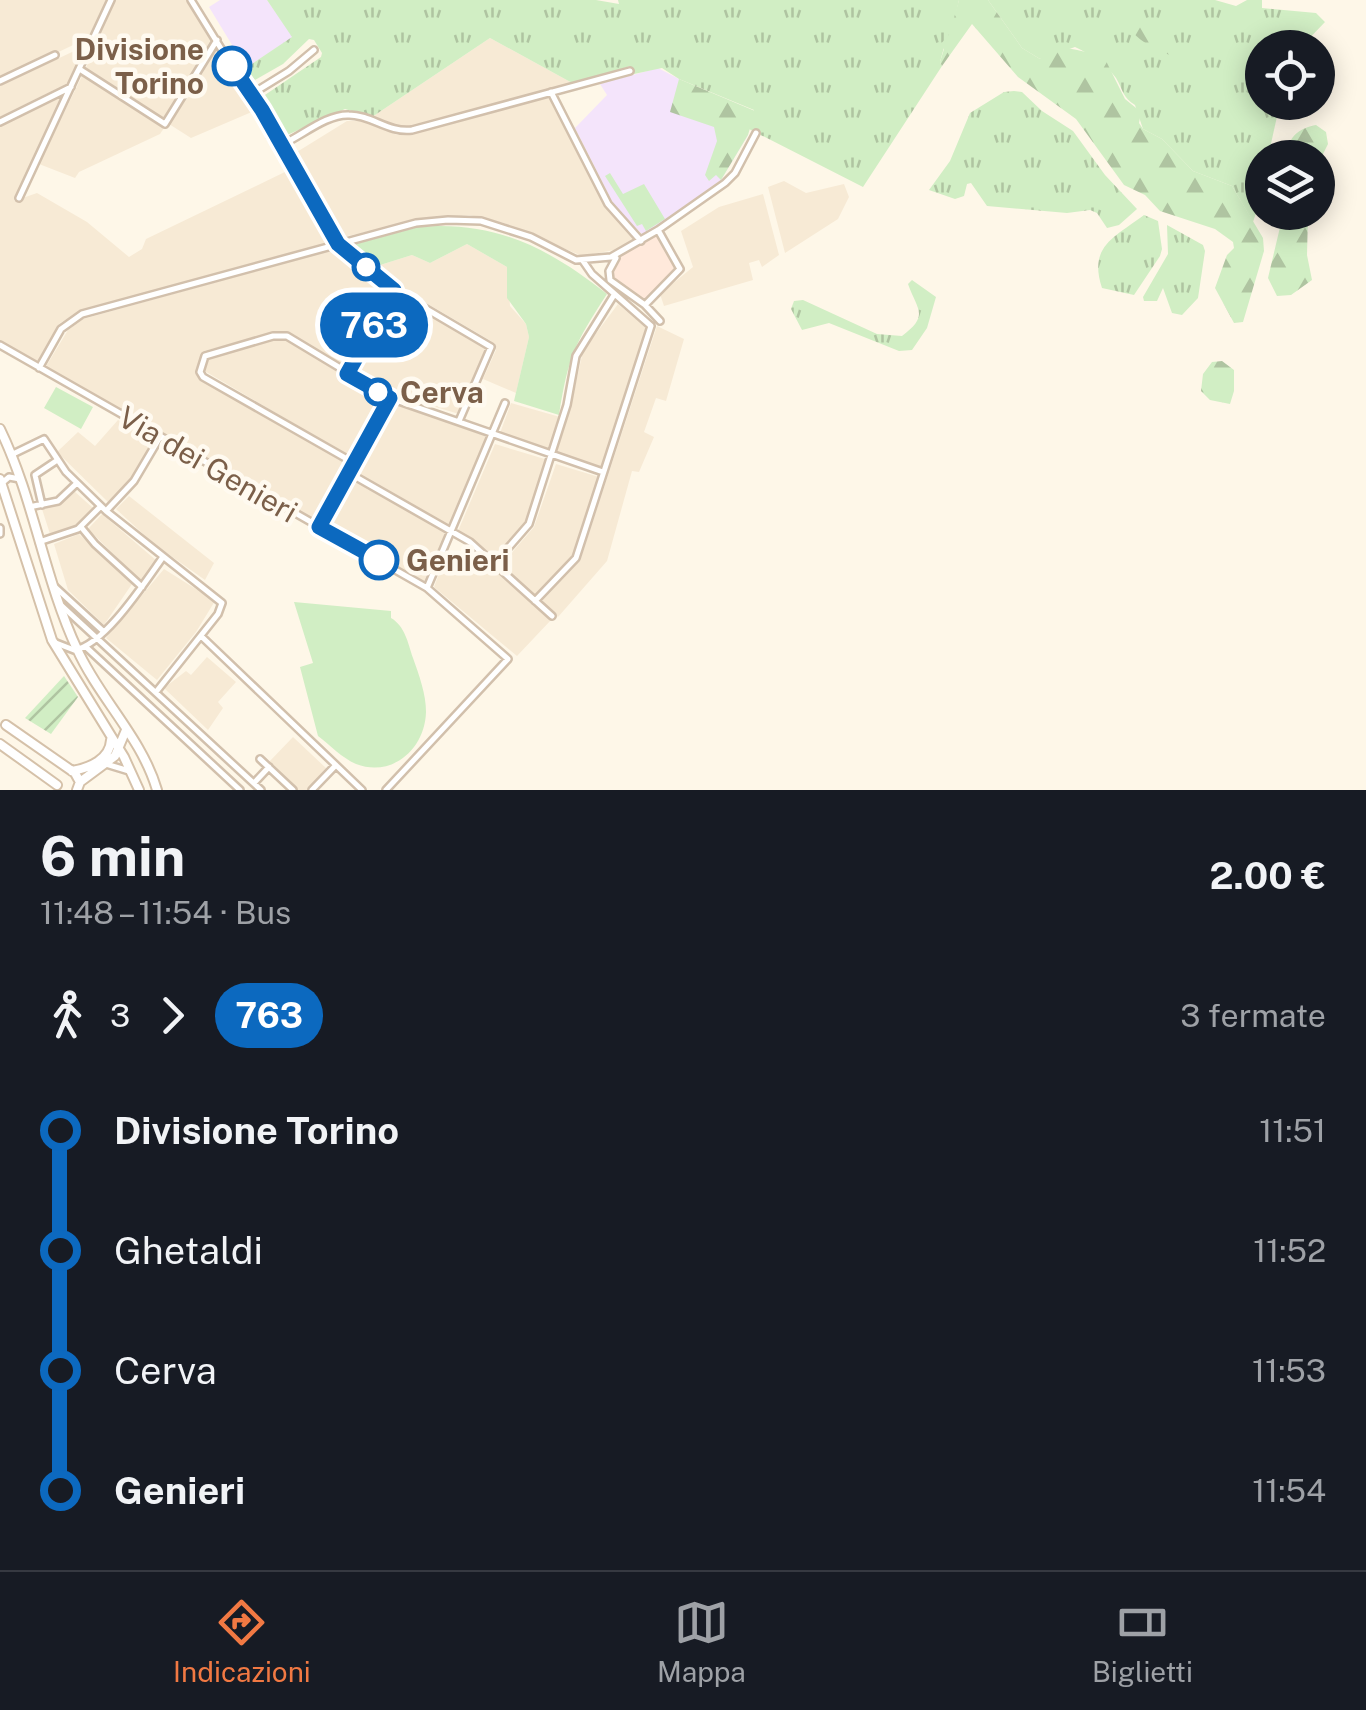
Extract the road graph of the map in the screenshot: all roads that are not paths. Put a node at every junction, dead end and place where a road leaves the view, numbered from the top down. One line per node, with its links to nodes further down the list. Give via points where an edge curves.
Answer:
1 (110, 0): 6 (street)
2 (191, 0): 3 (street)
3 (217, 40): 6 (street, via 165,124); 11 (street)
4 (314, 50): 11 (street)
5 (55, 55): 8 (street)
6 (80, 70): 9 (street)
7 (630, 71): 10 (street)
8 (0, 82)
9 (74, 86): 13 (street); 18 (street)
10 (551, 92): 16 (street, via 406,131 343,115); 20 (street, via 608,204)
11 (250, 95): 12 (street)
12 (254, 102): 14 (street); 16 (street)
13 (0, 122)
14 (262, 122): 16 (street); 17 (street)
15 (756, 133): 19 (street, via 725,183)
16 (282, 144): 17 (street)
17 (295, 169): 21 (street)
18 (19, 198)
19 (658, 230): 20 (street); 26 (street, via 680,269)
20 (641, 241): 22 (street)
21 (338, 244): 23 (street, via 427,222 476,220); 24 (street); 29 (street, via 82,314 61,330)
22 (618, 255): 23 (street); 26 (street, via 610,280)
23 (583, 261): 25 (street)
24 (394, 290): 30 (street); 33 (street, via 491,348)
25 (614, 295): 38 (street, via 576,356); 41 (street, via 650,326)
26 (644, 305): 27 (street)
27 (660, 322)
28 (0, 345): 29 (street, Via dei Genieri)
29 (38, 368): 36 (street, Via dei Genieri)
30 (347, 374): 31 (street); 40 (street, via 290,337 273,336 208,354 200,373)
31 (390, 398): 33 (street); 40 (street)
32 (506, 403): 35 (street)
33 (460, 421): 35 (street)
34 (0, 429): 37 (main road)
35 (492, 435): 38 (street); 51 (street)
36 (160, 436): 48 (street, via 134,481); 50 (street, Via dei Genieri)
37 (12, 455): 39 (street, via 41,438); 43 (main road)
38 (552, 455): 41 (street); 54 (street, via 527,528)
39 (57, 460): 45 (street); 46 (street, via 34,475)
40 (354, 463): 42 (street)
41 (603, 472): 58 (street, via 576,558)
42 (349, 473): 50 (street); 51 (street)
43 (20, 479): 44 (street); 47 (main road)
44 (1, 481): 64 (main road)
45 (77, 483): 46 (street, via 60,500); 48 (street)
46 (42, 505): 47 (street)
47 (29, 507): 52 (main road)
48 (104, 508): 49 (street); 53 (street)
49 (82, 527): 52 (street); 56 (street)
50 (319, 527): 57 (street, Via dei Genieri)
51 (450, 531): 54 (street); 57 (street)
52 (40, 542): 55 (main road)
53 (163, 557): 56 (street); 62 (street, via 222,603)
54 (495, 563): 58 (street)
55 (54, 586): 59 (main road); 61 (street)
56 (142, 587): 61 (street)
57 (427, 588): 92 (street, Via dei Genieri, via 508,658)
58 (535, 600): 60 (street)
59 (60, 604): 63 (street); 66 (main road)
60 (552, 616)
61 (103, 631): 63 (street)
62 (200, 636): 68 (street); 77 (street)
63 (97, 638): 65 (street); 66 (street)
64 (52, 640): 66 (street); 71 (main road)
65 (107, 646): 67 (street); 68 (street)
66 (82, 649): 67 (street); 70 (main road)
67 (102, 662): 80 (street)
68 (156, 692): 75 (street)
69 (6, 725): 79 (main road)
70 (126, 730): 73 (main road); 86 (main road)
71 (110, 735): 73 (main road); 79 (main road, via 104,757)
72 (0, 744): 84 (main road)
73 (119, 749): 76 (main road); 81 (main road)
74 (260, 758): 78 (street)
75 (229, 760): 80 (street); 82 (street)
76 (103, 765): 81 (street); 83 (main road)
77 (336, 765): 90 (street); 91 (street)
78 (269, 767): 82 (street); 89 (street)
79 (70, 771): 83 (main road); 84 (main road, via 58,776)
80 (219, 771): 87 (street)
81 (133, 773): 85 (main road)
82 (254, 783): 88 (street)
83 (79, 787)
84 (58, 788)
85 (138, 790)
86 (158, 790)
87 (240, 790)
88 (261, 790)
89 (294, 790)
90 (312, 790)
91 (362, 790)
92 (386, 790)

